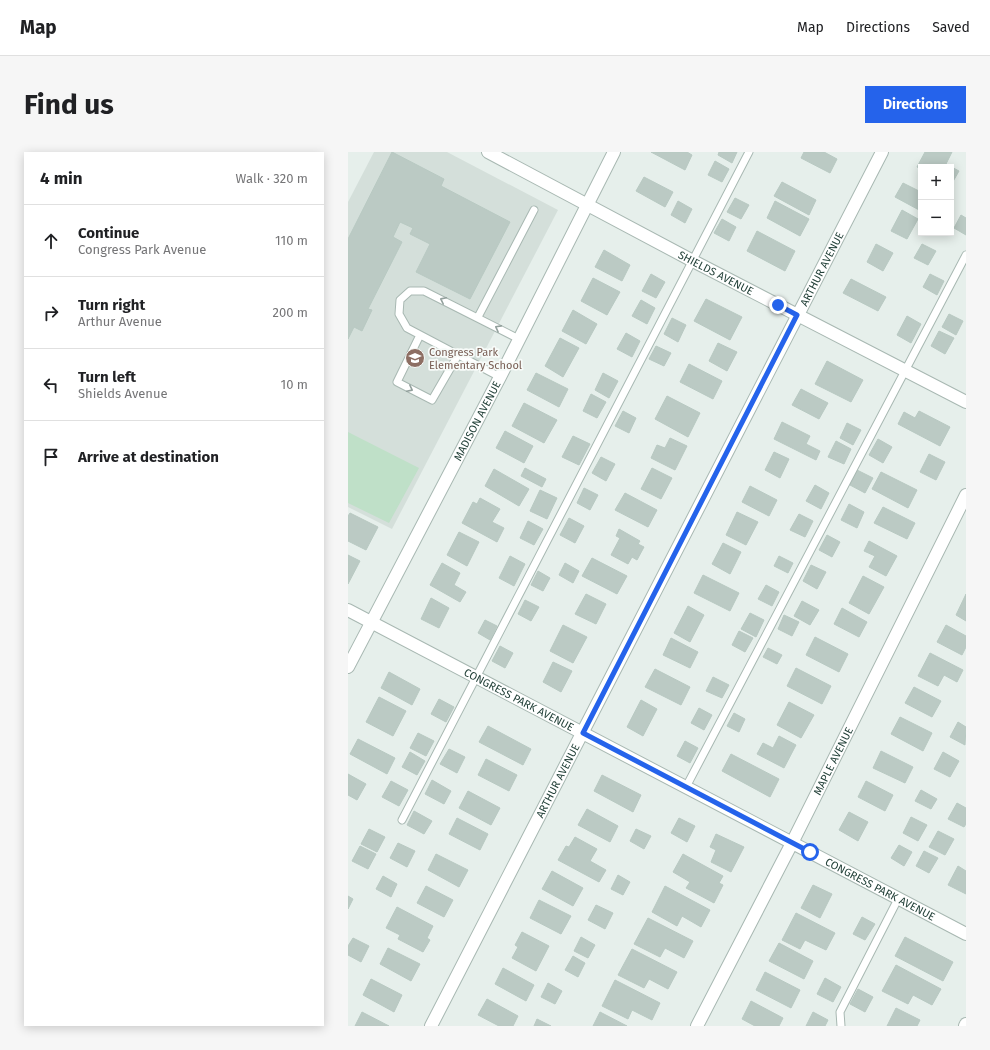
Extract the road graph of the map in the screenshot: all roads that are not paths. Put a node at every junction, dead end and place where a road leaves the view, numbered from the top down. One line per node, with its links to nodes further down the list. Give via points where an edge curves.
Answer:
1 (488, 152): 5 (street, SHIELDS AVENUE)
2 (614, 152): 5 (street, MADISON AVENUE)
3 (749, 152): 8 (lane)
4 (882, 152): 9 (street, ARTHUR AVENUE)
5 (587, 204): 8 (street, SHIELDS AVENUE); 12 (street, MADISON AVENUE)
6 (534, 210): 10 (lane)
7 (966, 255): 14 (lane)
8 (693, 261): 9 (street, SHIELDS AVENUE); 21 (lane)
9 (797, 315): 14 (street, SHIELDS AVENUE); 22 (street, ARTHUR AVENUE)
10 (478, 318): 11 (lane, one-way to 11, via 424,291 410,291 400,300 399,314 407,328); 12 (lane, one-way to 10)
11 (420, 334): 13 (lane); 13 (lane, one-way to 13, via 397,382 432,400)
12 (519, 339): 15 (street, MADISON AVENUE)
13 (458, 355): 15 (lane)
14 (905, 372): 16 (street, SHIELDS AVENUE); 23 (lane)
15 (500, 377): 19 (street, MADISON AVENUE)
16 (966, 402)
17 (966, 495): 25 (street, MAPLE AVENUE)
18 (348, 610): 19 (street, CONGRESS PARK AVENUE)
19 (371, 622): 20 (street, MADISON AVENUE); 21 (street, CONGRESS PARK AVENUE)
20 (348, 667)
21 (476, 678): 22 (street, CONGRESS PARK AVENUE); 24 (lane)
22 (583, 733): 23 (street, CONGRESS PARK AVENUE); 28 (street, ARTHUR AVENUE)
23 (686, 787): 25 (street, CONGRESS PARK AVENUE)
24 (402, 820)
25 (792, 843): 26 (street, CONGRESS PARK AVENUE); 29 (street, MAPLE AVENUE)
26 (898, 899): 27 (street, CONGRESS PARK AVENUE); 30 (lane, via 840,1012)
27 (966, 934)
28 (431, 1026)
29 (697, 1026)
30 (841, 1026)

